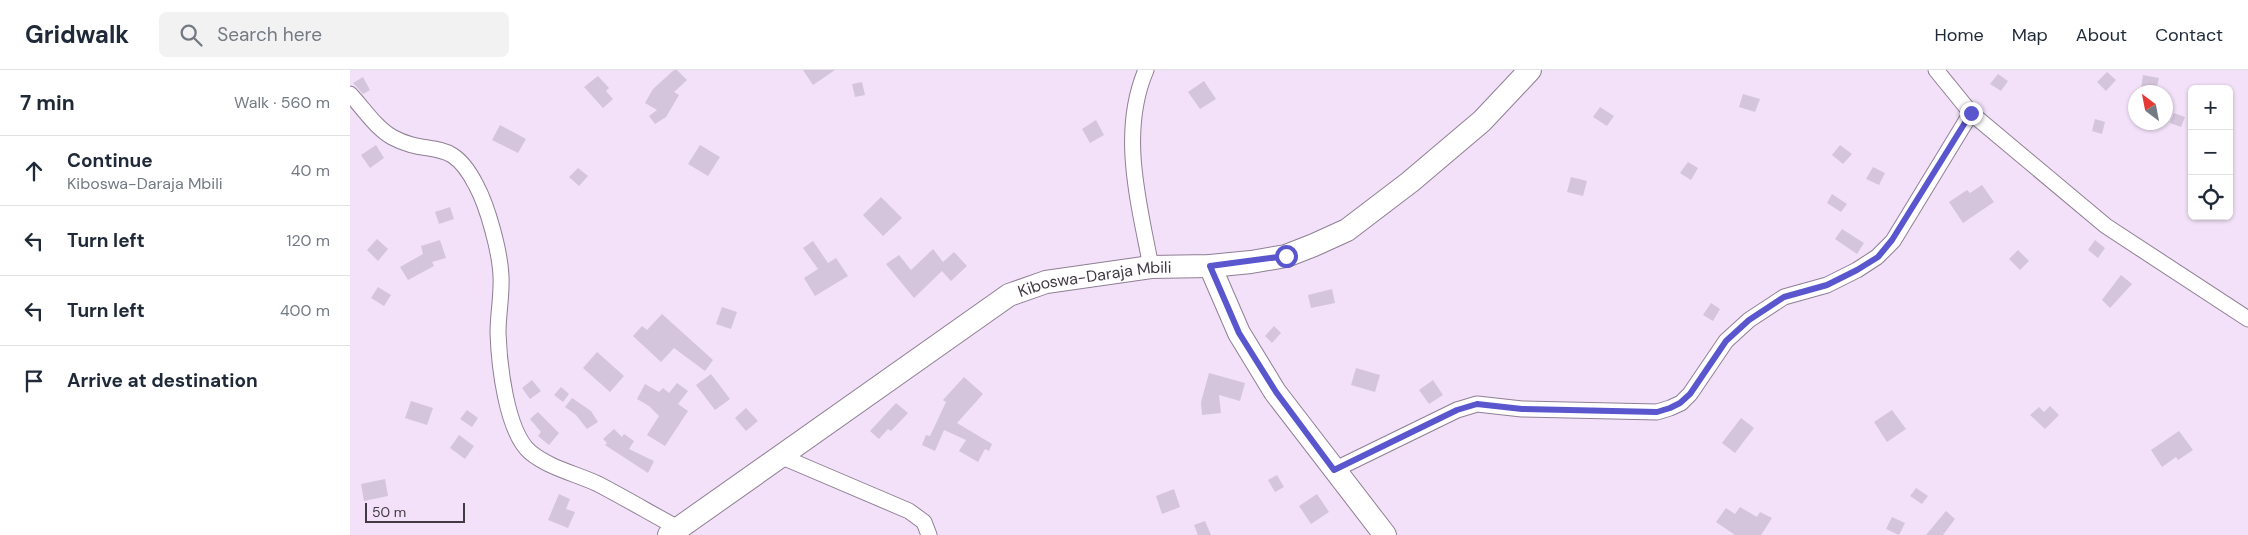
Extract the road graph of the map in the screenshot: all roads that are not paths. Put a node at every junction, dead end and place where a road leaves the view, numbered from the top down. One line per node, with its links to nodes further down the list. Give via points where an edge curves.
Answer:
1 (1146, 70): 7 (street, via 1136,96 1133,125 1135,183)
2 (1530, 70): 6 (main road, Kiboswa-Daraja Mbili, via 1482,121 1347,230 1286,256)
3 (1936, 70): 5 (street)
4 (350, 94): 11 (street, via 391,137 450,153 464,166 477,187 496,244 501,277 498,334 505,388 512,420 529,451 598,484)
5 (1971, 113): 8 (street, via 2106,226); 10 (street, via 1892,240 1878,257 1827,285 1784,297 1749,320 1726,341 1690,394 1680,403 1657,412 1522,409 1477,404 1457,410)
6 (1210, 266): 7 (main road, Kiboswa-Daraja Mbili); 10 (main road, via 1239,333 1276,392)
7 (1151, 267): 9 (main road, Kiboswa-Daraja Mbili, via 1046,282 1009,295)
8 (2248, 319)
9 (780, 456): 11 (main road, Kiboswa-Daraja Mbili); 12 (street, via 909,510 924,522)
10 (1334, 470): 13 (main road)
11 (673, 532)
12 (929, 535)
13 (1385, 535)

